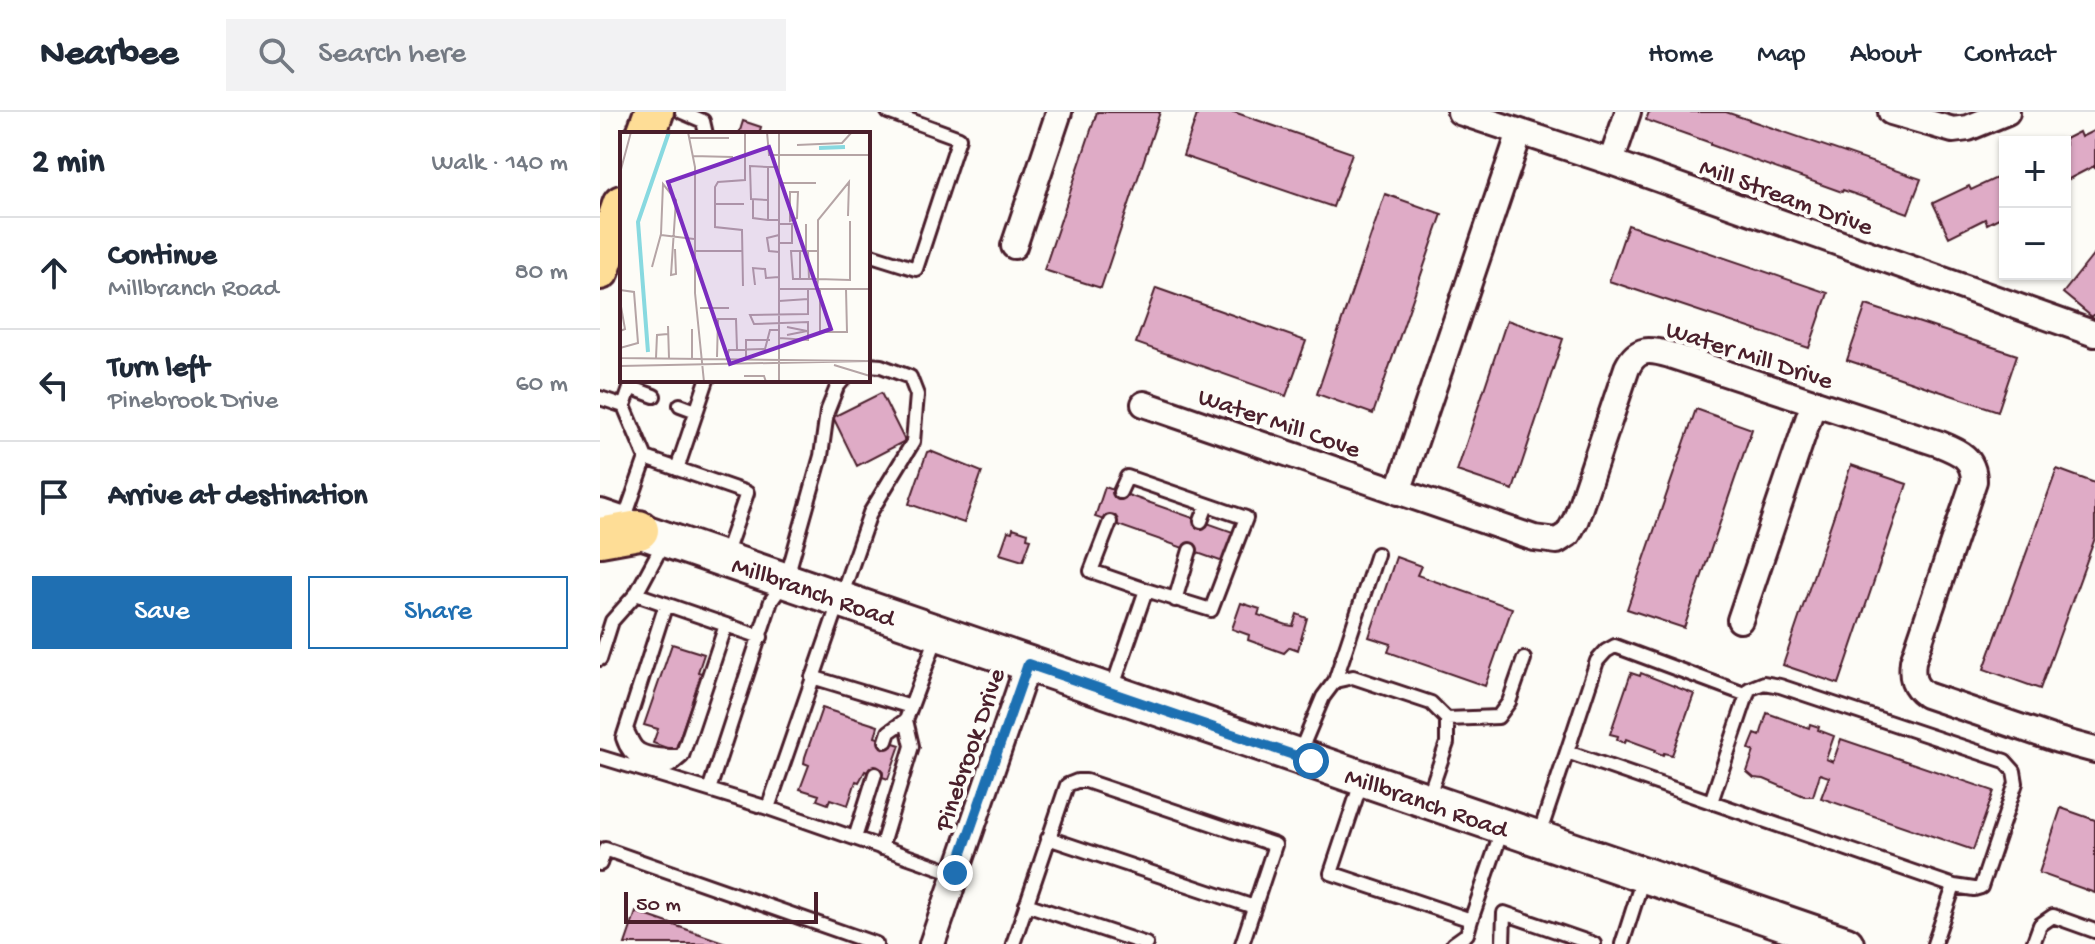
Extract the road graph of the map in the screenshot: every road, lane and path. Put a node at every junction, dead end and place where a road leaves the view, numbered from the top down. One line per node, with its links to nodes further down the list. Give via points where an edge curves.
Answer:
1 (654, 112): 9 (main road)
2 (682, 112): 10 (lane, via 703,121)
3 (888, 112): 15 (lane, via 959,138 916,269)
4 (1059, 112): 14 (street)
5 (1460, 112): 11 (street, Mill Stream Drive)
6 (1628, 112): 12 (street)
7 (1891, 112): 8 (street, via 1953,130)
8 (2007, 112)
9 (647, 132)
10 (706, 132)
11 (1520, 132): 12 (street, Mill Stream Drive); 32 (street)
12 (1611, 162): 17 (street, Mill Stream Drive)
13 (620, 214): 16 (main road)
14 (1014, 246)
15 (870, 255)
16 (610, 257)
17 (2095, 334)
18 (870, 365): 43 (lane, via 910,377 917,395 913,442 870,513)
19 (702, 382): 28 (lane)
20 (841, 382): 40 (lane, via 827,412 821,456)
21 (631, 384): 22 (lane); 27 (lane)
22 (654, 396)
23 (600, 398): 27 (lane)
24 (1814, 402): 32 (street, Water Mill Drive, via 1646,350 1627,368 1576,519 1564,537 1534,538); 46 (street); 62 (street, Water Mill Drive, via 1955,450 1974,469 1970,497 1913,661 1917,688)
25 (1144, 404): 32 (street, Water Mill Cove)
26 (680, 405): 28 (lane)
27 (624, 406): 29 (lane)
28 (696, 411): 30 (lane)
29 (646, 458): 30 (lane); 36 (lane)
30 (677, 469): 39 (lane, via 747,493)
31 (1120, 492): 33 (lane, via 1127,477)
32 (1398, 492)
33 (1207, 505): 34 (lane); 44 (lane, via 1246,518 1211,610)
34 (1201, 521)
35 (1110, 522): 41 (lane, via 1091,571)
36 (625, 530): 39 (main road, Millbranch Road); 42 (lane)
37 (1190, 550): 44 (lane)
38 (1377, 554): 54 (lane)
39 (724, 559): 40 (main road, Millbranch Road)
40 (786, 580): 43 (main road, Millbranch Road); 49 (lane, via 771,601)
41 (1146, 590): 44 (lane); 55 (lane)
42 (636, 594): 45 (lane); 50 (lane, via 612,621)
43 (838, 598): 48 (main road, Millbranch Road); 53 (lane)
44 (1175, 600)
45 (666, 604): 47 (lane); 60 (lane)
46 (1740, 620)
47 (726, 625): 49 (lane); 64 (lane)
48 (939, 633): 52 (main road, Millbranch Road); 57 (lane)
49 (761, 637): 70 (lane)
50 (600, 659)
51 (1524, 659): 58 (lane, via 1498,717)
52 (1028, 664): 55 (main road, Millbranch Road); 80 (street, Pinebrook Drive)
53 (812, 677): 57 (lane); 73 (lane)
54 (1335, 681): 58 (lane, via 1353,677 1431,703); 65 (lane)
55 (1111, 692): 65 (main road, Millbranch Road)
56 (1747, 695): 63 (lane, via 1615,646 1597,661); 72 (lane); 82 (lane, via 1764,683 1780,686 2005,761 2016,783 1981,887)
57 (911, 707): 59 (lane)
58 (1447, 719): 71 (lane, via 1447,743)
59 (906, 720): 61 (lane, via 889,732); 78 (lane, via 912,746)
60 (625, 726): 64 (lane, via 641,750); 67 (lane, via 626,749)
61 (886, 741)
62 (2095, 750)
63 (1567, 752): 72 (lane); 77 (lane)
64 (682, 756): 67 (lane, via 670,766)
65 (1298, 756): 69 (main road, Millbranch Road)
66 (600, 757): 67 (lane)
67 (642, 767): 70 (lane)
68 (875, 774): 75 (lane)
69 (1363, 779): 71 (main road, Millbranch Road); 85 (lane, via 1331,873)
70 (709, 790): 73 (lane)
71 (1427, 801): 74 (main road, Millbranch Road)
72 (1711, 802): 82 (lane)
73 (768, 808): 75 (lane)
74 (1503, 827): 77 (main road, Millbranch Road); 85 (lane)
75 (855, 838): 78 (lane)
76 (1048, 838): 83 (lane); 84 (lane); 84 (lane, via 1067,785 1086,781 1275,845)
77 (1538, 839): 81 (main road, Millbranch Road)
78 (881, 848): 80 (lane)
79 (600, 864): 90 (lane, via 605,849)
80 (955, 873): 89 (street, Pinebrook Drive)
81 (1644, 875): 87 (main road, Millbranch Road); 97 (lane)
82 (1954, 886): 99 (lane)
83 (1026, 904): 91 (lane); 92 (lane)
84 (1254, 907): 93 (lane)
85 (1471, 920): 88 (lane)
86 (2095, 931): 100 (lane, via 2053,916 2040,925)
87 (1802, 937): 98 (main road, Millbranch Road)
88 (1469, 939): 94 (lane)
89 (938, 942)
90 (876, 944)
91 (1013, 944)
92 (1146, 944)
93 (1242, 944)
94 (1453, 944)
95 (1503, 944): 96 (lane, via 1504,913)
96 (1594, 944)
97 (1622, 944)
98 (1846, 944)
99 (1934, 944)
100 (2033, 944)

